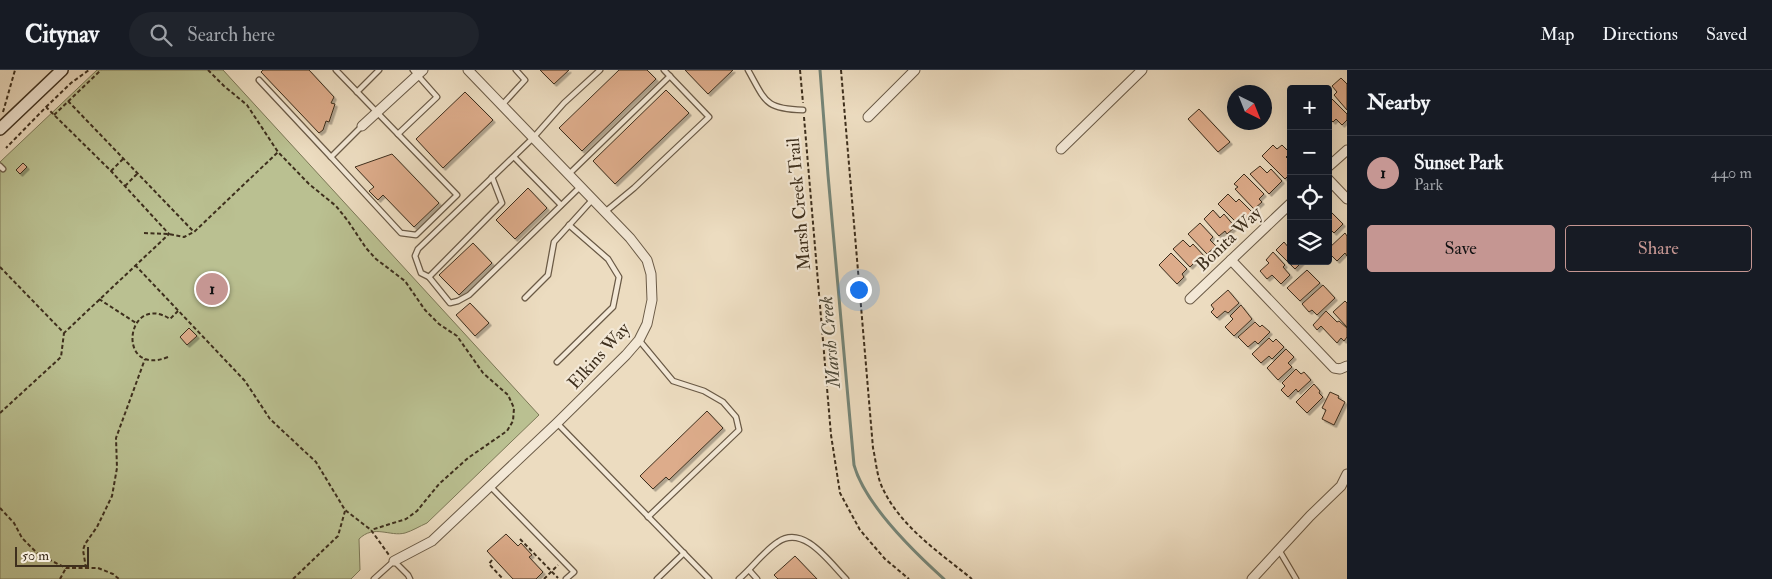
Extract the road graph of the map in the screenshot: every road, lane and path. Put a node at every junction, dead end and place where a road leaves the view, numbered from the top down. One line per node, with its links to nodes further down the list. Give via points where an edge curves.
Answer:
1 (16, 70): 26 (path)
2 (62, 70): 30 (street)
3 (89, 70): 23 (path, via 70,83)
4 (101, 70): 21 (path)
5 (208, 70): 36 (path, via 247,105)
6 (336, 70): 20 (lane)
7 (379, 70): 20 (lane)
8 (468, 70): 22 (street, Elkins Way)
9 (516, 70): 22 (lane, via 525,80)
10 (600, 70): 32 (lane, via 564,103)
11 (664, 70): 18 (lane)
12 (748, 70): 24 (lane, via 771,105)
13 (800, 70): 24 (path, Marsh Creek Trail)
14 (841, 70): 105 (path, via 873,448 882,488 901,516)
15 (915, 70): 28 (street)
16 (1142, 70): 34 (street)
17 (418, 72): 25 (street); 31 (lane, via 437,97)
18 (670, 76): 43 (lane); 52 (lane, via 710,117)
19 (259, 80): 38 (lane)
20 (357, 92): 25 (lane)
21 (68, 101): 27 (path); 39 (path)
22 (502, 105): 32 (street, Elkins Way)
23 (46, 107): 27 (path); 33 (path)
24 (804, 110): 104 (path, Marsh Creek Trail, via 831,435 840,492 860,530 885,559)
25 (377, 112): 29 (street); 31 (lane)
26 (0, 115)
27 (54, 115): 41 (path)
28 (868, 118)
29 (362, 126): 38 (lane)
30 (0, 129)
31 (398, 134): 38 (lane, via 458,195 416,235 402,233)
32 (534, 138): 37 (lane); 43 (street, Elkins Way)
33 (6, 148)
34 (1061, 149)
35 (1347, 150): 40 (street)
36 (278, 152): 54 (path); 79 (path, via 336,206 366,248 405,281 425,310 457,336 483,372 508,395 514,408 513,421 507,431 468,458 439,484 417,511 406,519)
37 (514, 156): 44 (lane); 50 (lane)
38 (331, 157)
39 (123, 159): 41 (path); 42 (path)
40 (1332, 163)
41 (111, 171): 46 (path)
42 (138, 174): 46 (path); 54 (path)
43 (569, 174): 47 (street, Elkins Way)
44 (492, 177): 60 (lane, via 502,203); 60 (lane, via 418,249 415,256 421,273)
45 (1332, 183): 49 (street)
46 (125, 186): 56 (path)
47 (581, 186): 48 (street, Elkins Way); 50 (lane)
48 (593, 199): 52 (street, Elkins Way); 53 (lane)
49 (1347, 199)
50 (561, 205): 60 (lane, via 458,302 450,303)
51 (1287, 207): 57 (street, Bonita Way)
52 (605, 212): 67 (street, Elkins Way, via 636,245 652,274 652,300 647,324)
53 (569, 225): 61 (lane, via 554,242 548,275); 70 (lane, via 608,259 619,277 613,307)
54 (194, 232): 56 (path, via 184,237)
55 (144, 233): 56 (path)
56 (169, 234): 58 (path)
57 (1231, 260): 63 (street, Bonita Way); 71 (street, via 1334,368)
58 (135, 265): 62 (path); 64 (path)
59 (0, 267): 66 (path)
60 (429, 277)
61 (526, 298)
62 (99, 299): 65 (path); 66 (path)
63 (1190, 299)
64 (178, 311): 65 (path, via 170,319 164,315 147,314); 77 (path, via 245,381 270,419 316,462)
65 (136, 323): 69 (path, via 132,344)
66 (64, 333): 72 (path, via 61,356)
67 (638, 340): 73 (street, Elkins Way); 78 (lane, via 673,382 704,391 723,402 736,417 739,430)
68 (168, 357): 69 (path)
69 (145, 360): 87 (path, via 116,438 117,468 112,496 97,527 84,544)
70 (557, 362)
71 (1347, 366)
72 (0, 413)
73 (557, 423): 75 (street, Elkins Way); 78 (lane)
74 (1347, 474): 81 (street, via 1341,486)
75 (490, 486): 84 (street, Elkins Way, via 432,541); 85 (lane)
76 (0, 508): 86 (path, via 38,554)
77 (345, 510): 79 (path); 92 (path, via 338,536)
78 (648, 517): 82 (lane)
79 (371, 530): 84 (path)
80 (520, 538): 89 (path)
81 (1278, 550): 106 (street); 107 (lane)
82 (684, 553): 99 (lane); 100 (lane)
83 (492, 560): 95 (path, via 488,564)
84 (394, 561): 93 (lane); 94 (lane)
85 (563, 561): 89 (path); 98 (lane, via 574,572)
86 (66, 568): 87 (path); 90 (path)
87 (86, 568): 91 (path, via 98,568)
88 (749, 570): 101 (lane); 102 (lane); 103 (lane, via 778,542 798,537 810,542)
89 (552, 572): 96 (path); 97 (path)
90 (60, 579)
91 (119, 579)
92 (293, 579)
93 (374, 579)
94 (410, 579)
95 (503, 579)
96 (544, 579)
97 (559, 579)
98 (566, 579)
99 (657, 579)
100 (709, 579)
101 (738, 579)
102 (758, 579)
103 (846, 579)
104 (909, 579)
105 (972, 579)
106 (1252, 579)
107 (1296, 579)

